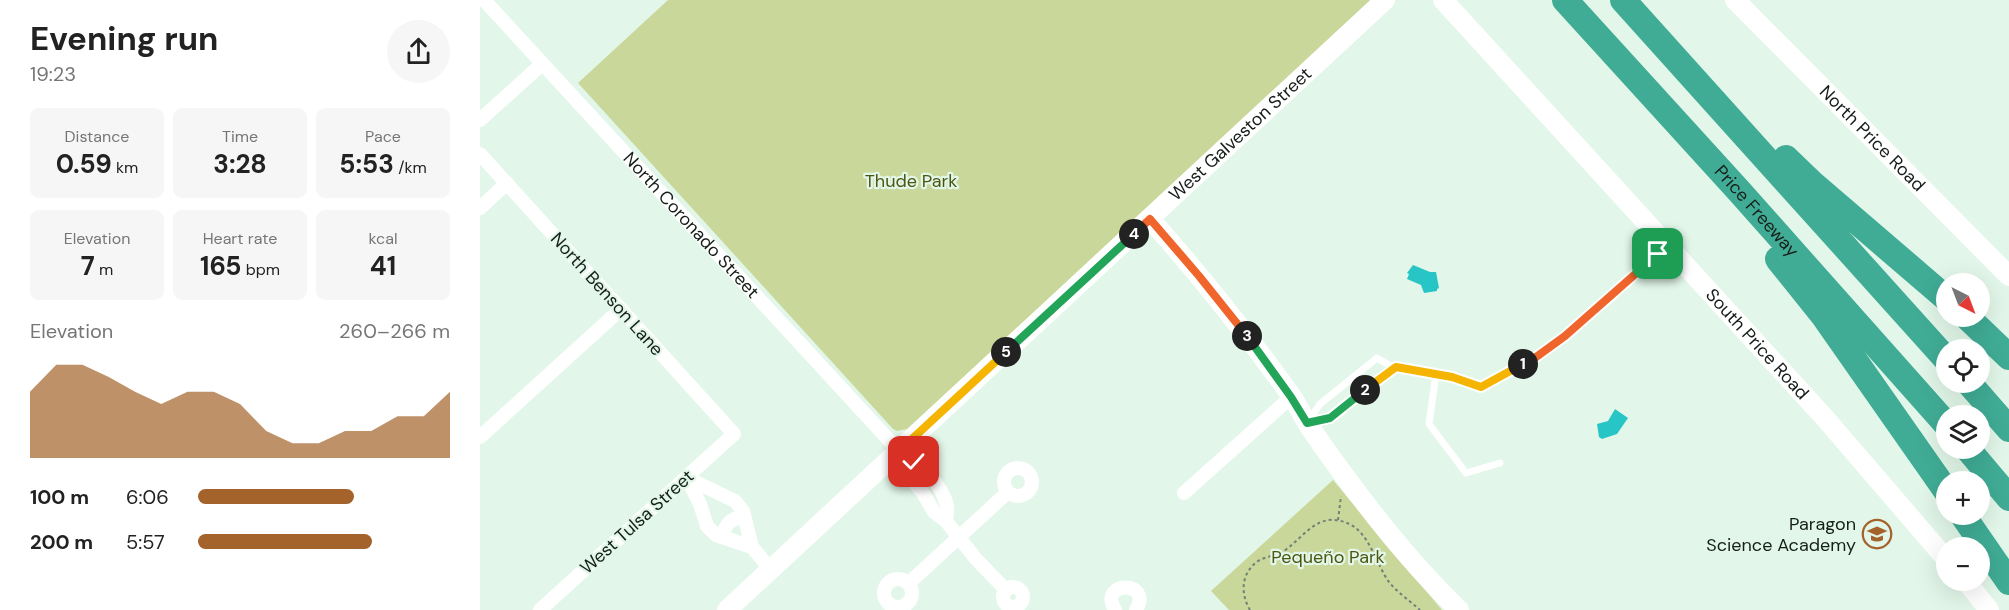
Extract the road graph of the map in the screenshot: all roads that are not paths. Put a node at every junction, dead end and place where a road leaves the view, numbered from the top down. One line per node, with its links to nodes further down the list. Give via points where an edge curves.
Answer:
1 (484, 0): 9 (street, North Coronado Street)
2 (1385, 0): 14 (street, West Galveston Street)
3 (1443, 0): 15 (street, South Price Road)
4 (1564, 0): 8 (highway, Price Freeway)
5 (1623, 0): 7 (highway)
6 (1735, 0): 16 (street, North Price Road)
7 (1671, 53): 17 (highway, via 1812,183); 20 (highway)
8 (1621, 62): 26 (highway, Price Freeway); 34 (highway, via 1823,315)
9 (542, 64): 10 (street); 31 (street, North Coronado Street)
10 (480, 120)
11 (480, 154): 12 (street, North Benson Lane)
12 (507, 183): 13 (street); 18 (street, North Benson Lane)
13 (480, 208)
14 (1150, 219): 25 (street, via 1232,316); 31 (street, West Galveston Street)
15 (1668, 245): 23 (lane, via 1532,360 1481,387); 47 (street, South Price Road)
16 (2009, 276)
17 (1936, 290)
18 (621, 309): 29 (street, North Benson Lane); 30 (street)
19 (1978, 327): 21 (highway)
20 (1936, 348)
21 (2009, 357)
22 (1396, 367): 23 (lane); 27 (lane, via 1330,418); 27 (lane, via 1377,358 1320,404)
23 (1436, 374): 33 (lane, via 1430,424 1466,473)
24 (1978, 393): 28 (highway)
25 (1291, 397): 27 (street); 39 (street)
26 (1936, 413)
27 (1307, 423): 57 (street, via 1408,555)
28 (2009, 429)
29 (734, 434): 35 (street, West Tulsa Street)
30 (480, 437)
31 (899, 451): 36 (street); 38 (street, via 908,475); 48 (street, West Galveston Street)
32 (1977, 459): 40 (highway)
33 (1500, 463)
34 (1936, 476)
35 (687, 478): 41 (street, via 735,501); 44 (street, via 707,526); 53 (street, West Tulsa Street)
36 (936, 484): 38 (street); 42 (street, via 947,507)
37 (1008, 492): 45 (street)
38 (923, 493): 42 (street, via 934,512)
39 (1184, 493)
40 (2009, 498)
41 (744, 517): 44 (street, via 730,521); 46 (street)
42 (946, 521): 45 (street)
43 (1970, 525): 49 (highway)
44 (723, 537): 46 (street)
45 (958, 537): 50 (street); 52 (street, via 1006,590 1019,589)
46 (752, 547): 48 (street)
47 (1936, 547)
48 (771, 570): 54 (street, West Galveston Street)
49 (2009, 582)
50 (909, 584)
51 (1974, 591): 58 (street)
52 (1022, 607)
53 (540, 610)
54 (727, 610)
55 (1115, 610): 56 (street, via 1113,595 1127,587 1138,594)
56 (1136, 610)
57 (1459, 610)
58 (1989, 610)

